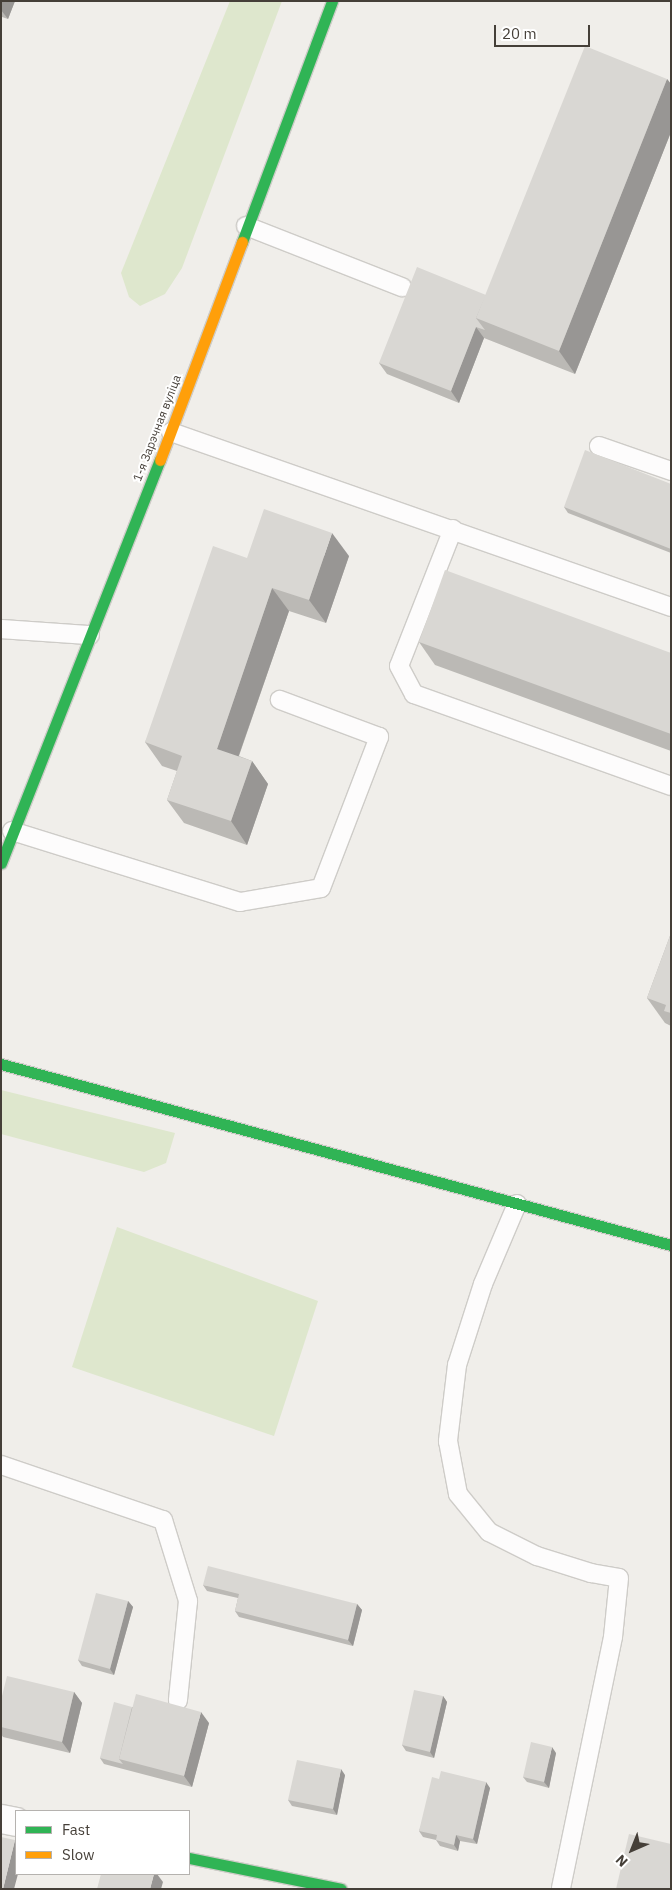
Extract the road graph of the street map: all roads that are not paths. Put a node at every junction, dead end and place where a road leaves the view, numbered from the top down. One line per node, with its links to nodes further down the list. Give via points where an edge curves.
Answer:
1 (332, 1): 2 (street, 1-я Зарэчная вуліца)
2 (246, 226): 3 (lane); 4 (street, 1-я Зарэчная вуліца)
3 (402, 287)
4 (171, 432): 7 (lane); 10 (street, 1-я Зарэчная вуліца)
5 (599, 446): 6 (lane)
6 (671, 471)
7 (453, 529): 8 (lane); 12 (lane, via 399,666 414,694)
8 (671, 607)
9 (1, 630): 10 (lane)
10 (90, 635): 13 (street, 1-я Зарэчная вуліца)
11 (280, 700): 13 (lane, via 379,737 321,888 240,902)
12 (671, 786)
13 (12, 830): 14 (street, 1-я Зарэчная вуліца)
14 (1, 863)
15 (1, 1064): 16 (street)
16 (518, 1204): 17 (street); 24 (lane, via 483,1284 457,1365 448,1441 458,1494 489,1532 537,1556 619,1578 613,1637)
17 (671, 1245)
18 (1, 1465): 19 (lane, via 163,1520 188,1601)
19 (178, 1700)
20 (1, 1819): 21 (street)
21 (15, 1822)
22 (190, 1858): 23 (street)
23 (340, 1889)
24 (561, 1889)

